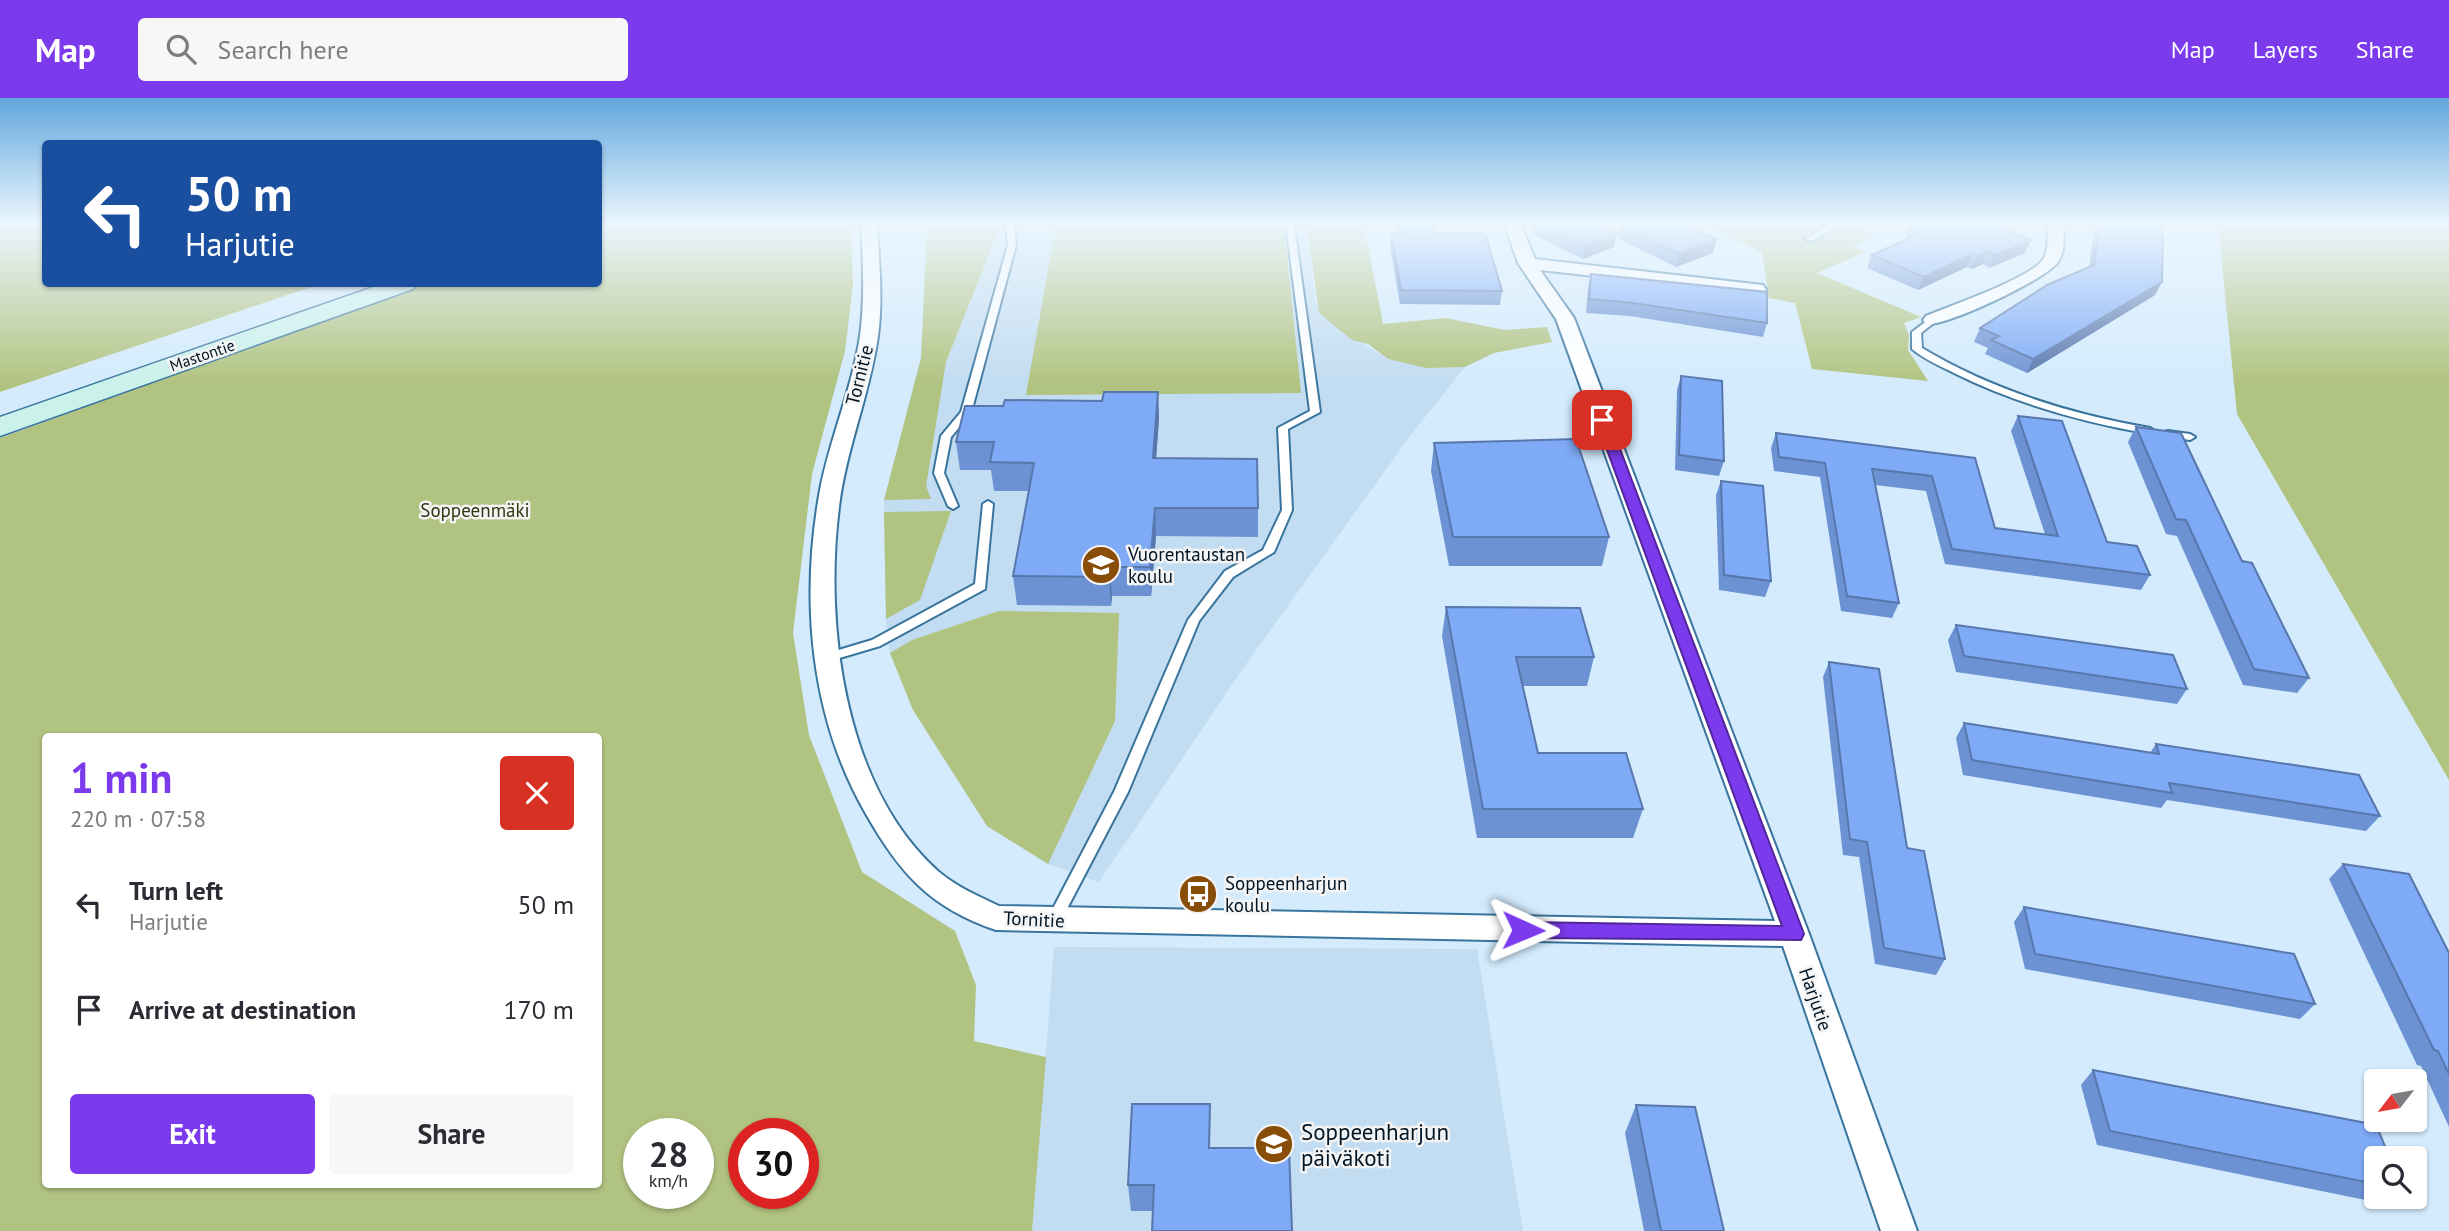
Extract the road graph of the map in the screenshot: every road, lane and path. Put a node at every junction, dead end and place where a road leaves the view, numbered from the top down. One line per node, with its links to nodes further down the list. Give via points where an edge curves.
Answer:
1 (871, 278): 14 (street, Tornitie, via 868,340 828,504 821,587)
2 (1003, 278): 13 (lane, via 966,413 946,436 939,473)
3 (1297, 278): 15 (lane, via 1315,412 1283,428 1287,510 1268,552 1229,574 1194,620 1121,792)
4 (1537, 278): 16 (street, Harjutie, via 1565,318)
5 (1658, 278): 8 (street)
6 (2029, 278): 9 (street)
7 (396, 287): 10 (main road, Mastontie)
8 (1757, 289)
9 (1933, 320): 11 (lane, via 1916,332 1917,349 1943,366 2111,425)
10 (0, 427)
11 (2190, 437)
12 (988, 504): 14 (lane, via 981,586 876,643)
13 (953, 506)
14 (826, 658): 15 (street, Tornitie, via 834,705 858,775 878,814 914,864 935,885 996,918)
15 (1054, 921): 16 (street, Tornitie)
16 (1794, 934): 17 (street, Harjutie)
17 (1899, 1231)

